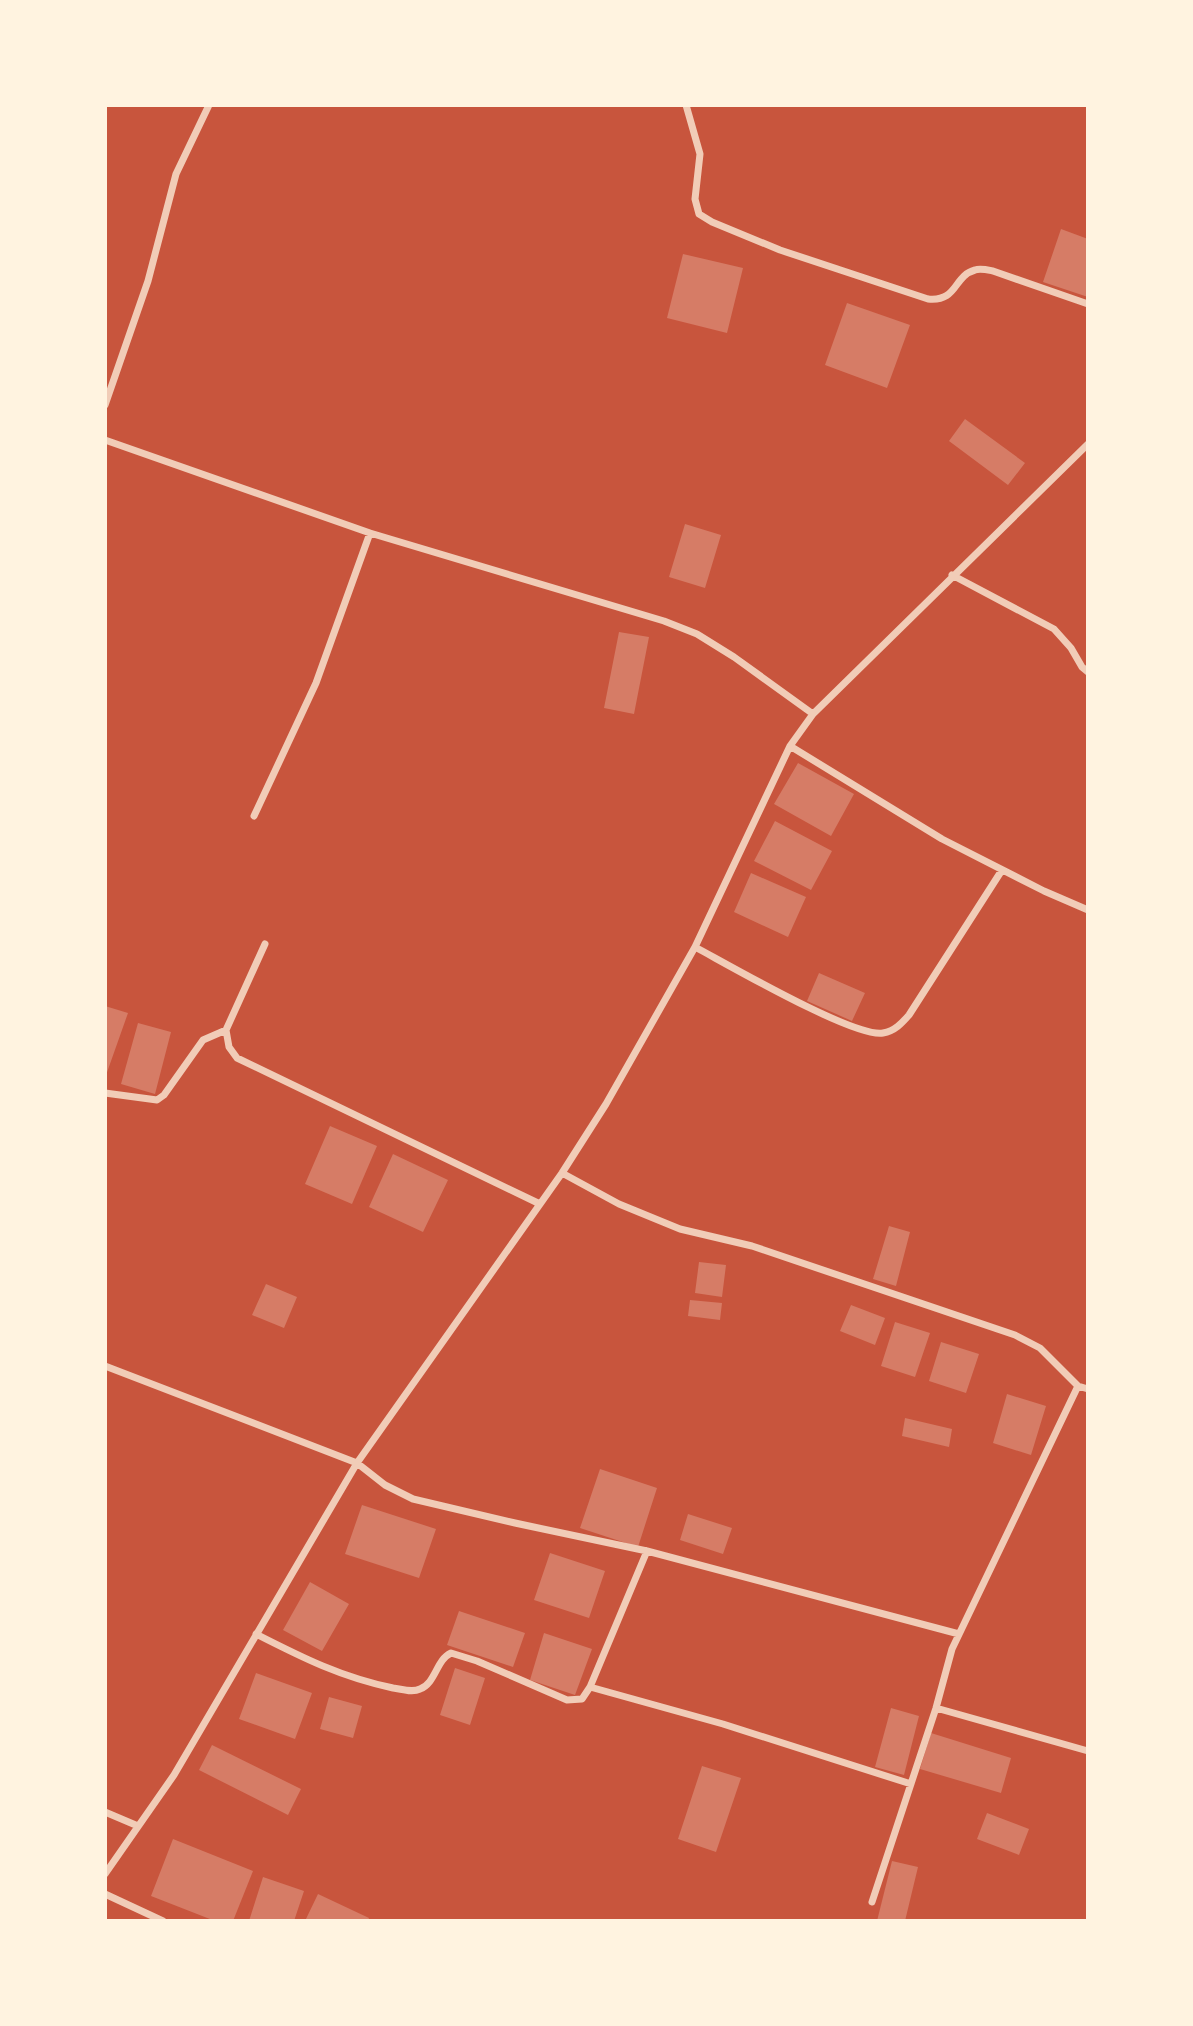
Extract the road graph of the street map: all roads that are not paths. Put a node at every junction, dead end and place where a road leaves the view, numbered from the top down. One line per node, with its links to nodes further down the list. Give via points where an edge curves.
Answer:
1 (209, 105): 4 (street, via 176,174 148,281)
2 (686, 105): 3 (street, via 701,154 695,199 699,214 712,222 780,250 928,299 939,300 952,293 976,269)
3 (1088, 304)
4 (105, 405)
5 (105, 440): 7 (street)
6 (1088, 444): 8 (street)
7 (370, 533): 10 (street, via 697,634); 12 (street, via 316,683)
8 (952, 576): 9 (street, via 1054,629); 10 (street)
9 (1088, 672)
10 (813, 714): 11 (street)
11 (790, 746): 13 (street, via 942,839); 16 (street)
12 (254, 816)
13 (1002, 870): 14 (street); 16 (street, via 909,1015 898,1028 883,1033 867,1032 792,1000)
14 (1088, 910)
15 (265, 944): 17 (street)
16 (695, 947): 19 (street)
17 (226, 1030): 18 (street, via 203,1040 157,1100); 20 (street, via 237,1058)
18 (105, 1093)
19 (562, 1173): 20 (street); 22 (street, via 619,1204 680,1229 752,1246 1015,1335 1040,1348)
20 (540, 1204): 24 (street)
21 (105, 1366): 24 (street)
22 (1078, 1386): 23 (street); 27 (street)
23 (1088, 1389)
24 (357, 1463): 25 (street, via 413,1499); 26 (street)
25 (647, 1550): 27 (street); 28 (street)
26 (256, 1634): 28 (street, via 317,1666 405,1690 423,1688 451,1653 567,1700 582,1699); 33 (street, via 174,1775)
27 (959, 1634): 29 (street)
28 (590, 1686): 31 (street)
29 (936, 1708): 30 (street); 31 (street)
30 (1088, 1751)
31 (911, 1784): 36 (street)
32 (105, 1812): 33 (street)
33 (138, 1826): 34 (street)
34 (105, 1874)
35 (105, 1894): 37 (street)
36 (872, 1902)
37 (163, 1921)

